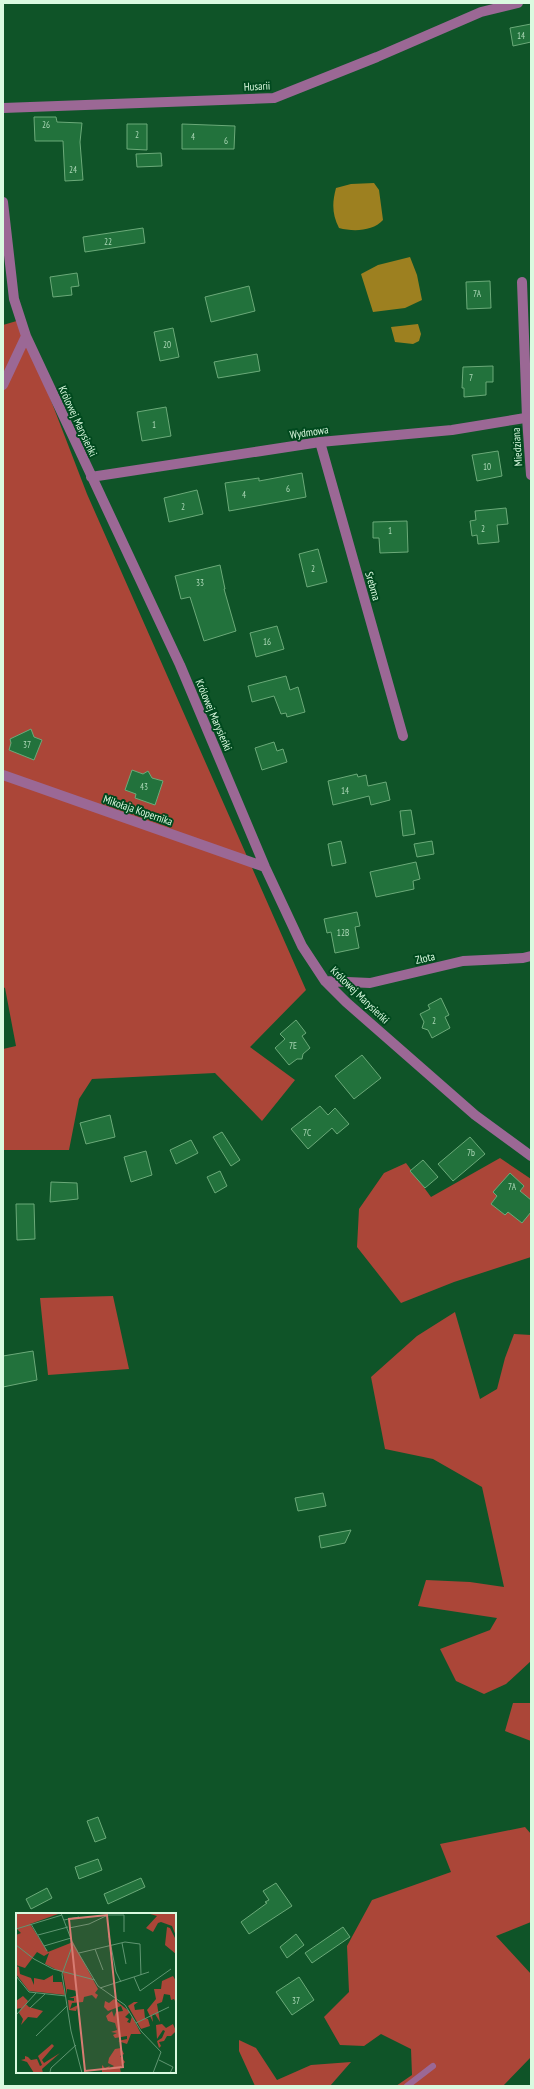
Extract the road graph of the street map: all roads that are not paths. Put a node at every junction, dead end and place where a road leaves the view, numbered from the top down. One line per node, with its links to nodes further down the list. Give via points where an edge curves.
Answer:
1 (518, 3): 2 (street, Husarii, via 481,12 274,98)
2 (3, 108)
3 (3, 202): 4 (street, Królowej Marysieńki)
4 (6, 255): 6 (street, Królowej Marysieńki, via 14,299)
5 (522, 282): 8 (street, Miedziana)
6 (26, 336): 7 (street); 11 (street, Królowej Marysieńki)
7 (3, 385)
8 (529, 417): 9 (street, Wydmowa, via 452,430); 10 (street, Miedziana)
9 (320, 442): 11 (street, Wydmowa); 12 (street, Srebrna)
10 (531, 475)
11 (91, 476): 14 (street, Królowej Marysieńki, via 180,665)
12 (403, 736)
13 (3, 776): 14 (street, Mikołaja Kopernika)
14 (265, 867): 16 (street, Królowej Marysieńki, via 302,946)
15 (531, 956): 16 (street, Złota, via 463,961 370,984)
16 (325, 981): 17 (street, Królowej Marysieńki, via 448,1093)
17 (531, 1156)
18 (433, 2066): 19 (lane)
19 (407, 2086)

